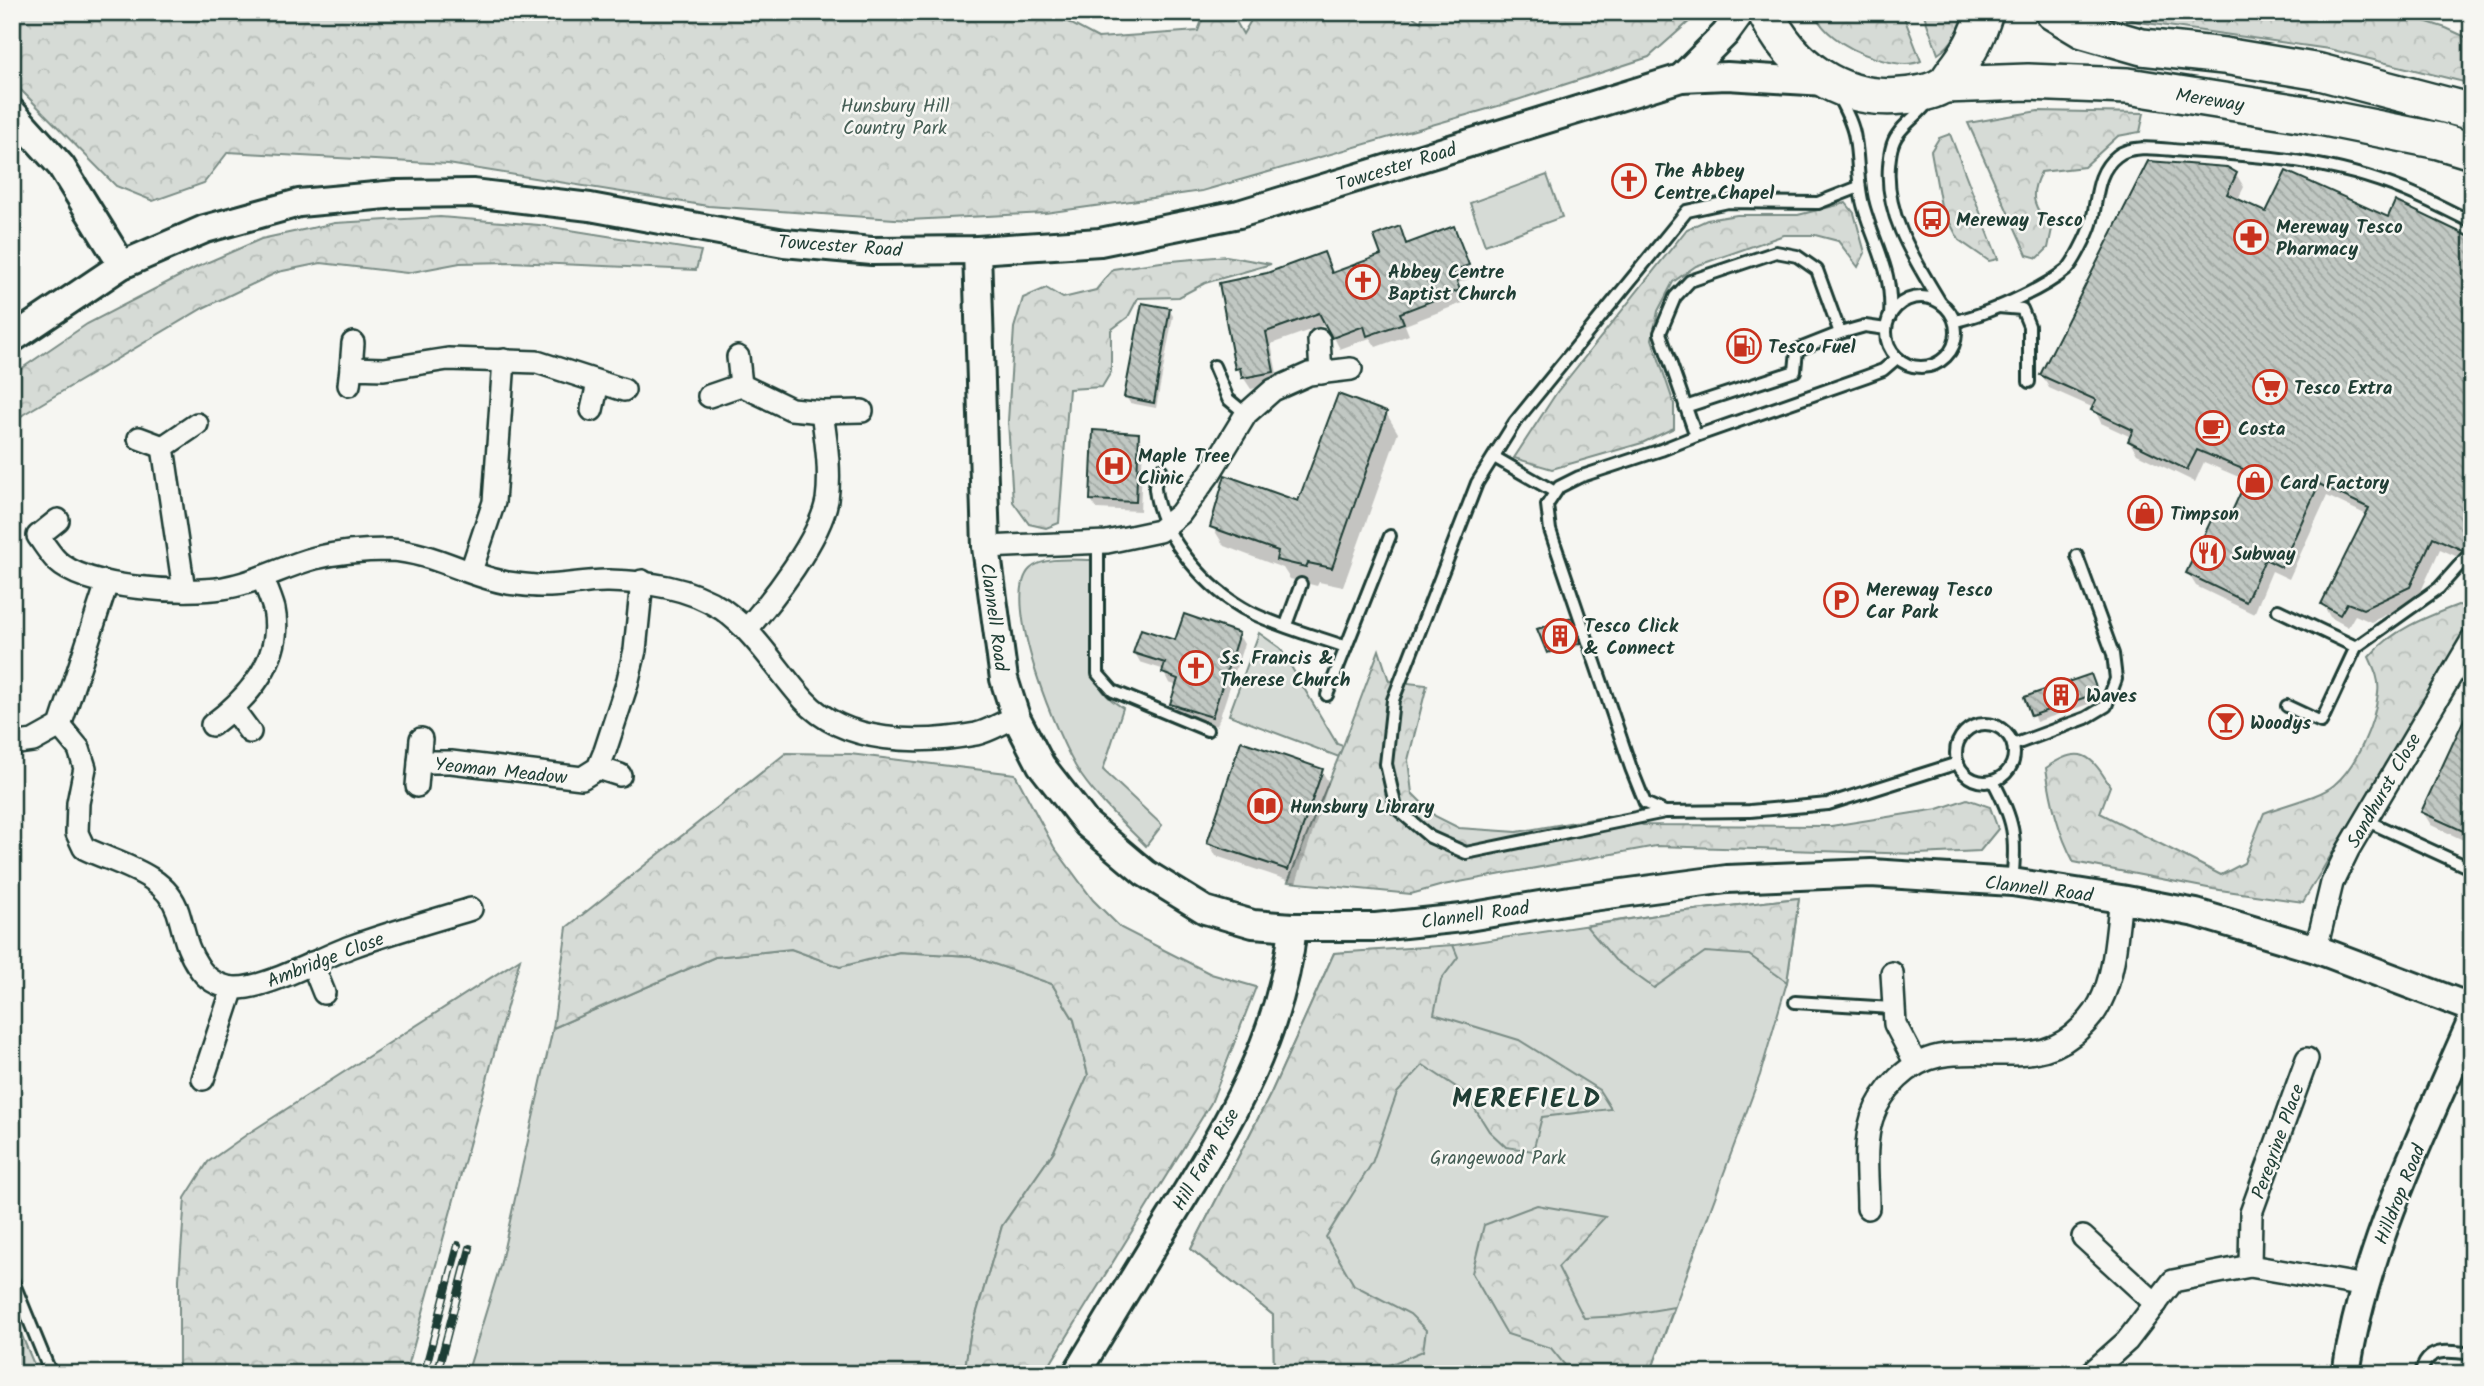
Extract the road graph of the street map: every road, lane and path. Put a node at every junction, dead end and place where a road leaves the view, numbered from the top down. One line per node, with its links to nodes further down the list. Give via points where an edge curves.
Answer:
1 (1741, 12): 5 (street, Towcester Road)
2 (1765, 12): 6 (highway, via 1790,51)
3 (1985, 12): 7 (highway, via 1972,49)
4 (2053, 12): 9 (highway, via 2083,30 2142,47 2320,72)
5 (1681, 78): 6 (street, Towcester Road, via 1727,76); 13 (street, Towcester Road, via 1239,214 1100,242)
6 (1829, 83): 7 (highway, Mereway, via 1875,96 1916,94); 11 (lane, via 1855,135)
7 (1940, 86): 10 (highway, Mereway, via 2028,82 2128,86 2305,114); 15 (lane, via 1897,134 1888,178 1905,241)
8 (12, 112): 14 (street, via 61,166)
9 (2472, 112)
10 (2472, 151)
11 (1859, 187): 17 (lane, via 1885,264); 44 (lane, via 1818,203 1728,202 1687,211 1515,422)
12 (2472, 222): 16 (lane, via 2357,174 2239,153 2141,148 2119,154 2105,168 2091,225 2068,269)
13 (976, 250): 14 (street, Towcester Road, via 872,251 784,243 590,207 472,193 397,194 299,203 205,229); 51 (street, Clannell Road)
14 (122, 265): 21 (street, Towcester Road)
15 (1940, 302): 17 (lane, via 1911,298); 18 (lane)
16 (1996, 307): 18 (lane); 30 (lane, via 2022,309 2029,326)
17 (1890, 317): 19 (lane)
18 (1955, 321): 25 (lane, via 1955,344 1940,362 1918,367)
19 (1886, 329): 20 (lane, via 1865,326); 25 (lane)
20 (1840, 333): 35 (lane, via 1797,350 1795,370); 35 (lane, via 1817,270 1797,256 1776,252 1690,281 1675,297 1660,333)
21 (12, 339)
22 (1319, 340): 29 (street)
23 (353, 342): 26 (street, via 350,376 448,359)
24 (738, 357): 32 (street)
25 (1897, 358): 41 (lane, via 1883,370)
26 (504, 360): 31 (street, via 537,362); 54 (street, via 494,502)
27 (1214, 366): 39 (lane, via 1228,399)
28 (1351, 369): 29 (street)
29 (1321, 373): 39 (street, via 1273,390)
30 (2029, 382)
31 (598, 383): 33 (street); 36 (street)
32 (741, 384): 34 (street); 38 (street, via 791,409)
33 (624, 390)
34 (709, 396)
35 (1685, 407): 41 (lane)
36 (592, 410)
37 (862, 411): 38 (street)
38 (822, 412): 62 (street, via 827,502 783,585)
39 (1246, 414): 48 (street, via 1210,473)
40 (197, 424): 43 (street)
41 (1696, 436): 46 (lane, via 1579,477)
42 (139, 438): 43 (street)
43 (163, 447): 59 (street)
44 (1494, 457): 46 (lane); 83 (lane, via 1477,484 1393,700 1386,764 1396,808 1430,837 1466,853)
45 (1161, 469): 48 (lane, via 1154,487)
46 (1555, 492): 83 (lane, via 1547,505 1550,530 1636,784 1645,803)
47 (58, 520): 57 (street, via 29,541 85,578)
48 (1166, 526): 50 (street); 61 (lane, via 1210,584 1250,612)
49 (1390, 536): 65 (lane)
50 (1098, 542): 51 (street); 72 (lane, via 1098,674 1113,691)
51 (986, 547): 69 (street, Clannell Road, via 1004,679)
52 (2472, 551): 64 (lane, via 2439,588)
53 (2077, 556): 76 (lane, via 2113,653 2116,679 2106,706)
54 (471, 571): 55 (street, via 435,557 355,551 314,558); 56 (street, via 541,587 597,580)
55 (262, 577): 59 (street, via 224,588); 68 (street, via 274,609 274,641 262,676)
56 (642, 581): 62 (street, via 679,588 720,608); 79 (street, via 627,684)
57 (107, 583): 59 (street); 71 (street)
58 (1301, 584): 61 (lane)
59 (184, 590)
60 (2278, 610): 64 (lane)
61 (1286, 625): 65 (lane)
62 (747, 629): 69 (street, via 806,703 838,725 880,737 931,739 979,733)
63 (2472, 640): 84 (street, Sandhurst Close)
64 (2356, 646): 67 (lane, via 2321,722)
65 (1346, 647): 66 (lane)
66 (1327, 695)
67 (2287, 706)
68 (233, 709): 70 (street); 73 (street)
69 (1016, 717): 89 (street, Clannell Road, via 1041,765 1087,824 1145,873 1205,910 1253,924)
70 (212, 724)
71 (60, 726): 75 (street, via 33,741); 93 (street, via 79,749 85,768 77,833 84,848 160,884 177,909 186,946 198,967 212,982)
72 (1207, 730)
73 (250, 732)
74 (421, 739): 77 (street)
75 (12, 744)
76 (2013, 745): 78 (lane, via 2003,730 1976,726 1961,737); 81 (lane, via 2013,763)
77 (419, 762): 79 (street, Yeoman Meadow, via 582,778); 82 (street)
78 (1958, 763): 81 (lane, via 1969,777); 83 (lane, via 1828,804)
79 (598, 768): 80 (street)
80 (620, 775)
81 (1993, 781): 86 (lane, via 2012,820 2016,850)
82 (417, 786)
83 (1665, 812)
84 (2365, 820): 85 (lane); 90 (street, Sandhurst Close, via 2332,883)
85 (2472, 869)
86 (2012, 882): 87 (street, Clannell Road); 89 (street, Clannell Road, via 1871,873 1727,879 1450,919 1376,927)
87 (2120, 899): 90 (street, Clannell Road, via 2196,913); 100 (street, via 2110,974 2101,1002 2066,1041 2025,1055 1939,1056)
88 (471, 909): 91 (street, Ambridge Close, via 351,946)
89 (1293, 927): 110 (street, Hill Farm Rise, via 1281,1000 1241,1097)
90 (2316, 949): 97 (street, Clannell Road)
91 (312, 963): 93 (street, Ambridge Close, via 259,984); 94 (street)
92 (1892, 973): 96 (street)
93 (233, 988): 101 (street)
94 (324, 993)
95 (1795, 1002): 96 (lane)
96 (1892, 1008): 100 (street, via 1895,1024)
97 (2472, 1009)
98 (2472, 1020): 106 (street, Hilldrop Road, via 2382,1229)
99 (2307, 1059): 104 (street, Peregrine Place, via 2251,1213)
100 (1916, 1064): 102 (street, via 1882,1096 1872,1118)
101 (203, 1079)
102 (1868, 1208)
103 (2082, 1237): 107 (street)
104 (2250, 1266): 106 (street); 107 (street, via 2173,1281)
105 (12, 1279): 109 (lane)
106 (2366, 1286): 112 (street, Hilldrop Road)
107 (2155, 1304): 111 (street, via 2127,1341)
108 (2472, 1354): 113 (lane, via 2433,1354 2423,1363)
109 (51, 1374)
110 (1076, 1374)
111 (2090, 1374)
112 (2346, 1374)
113 (2421, 1374)

